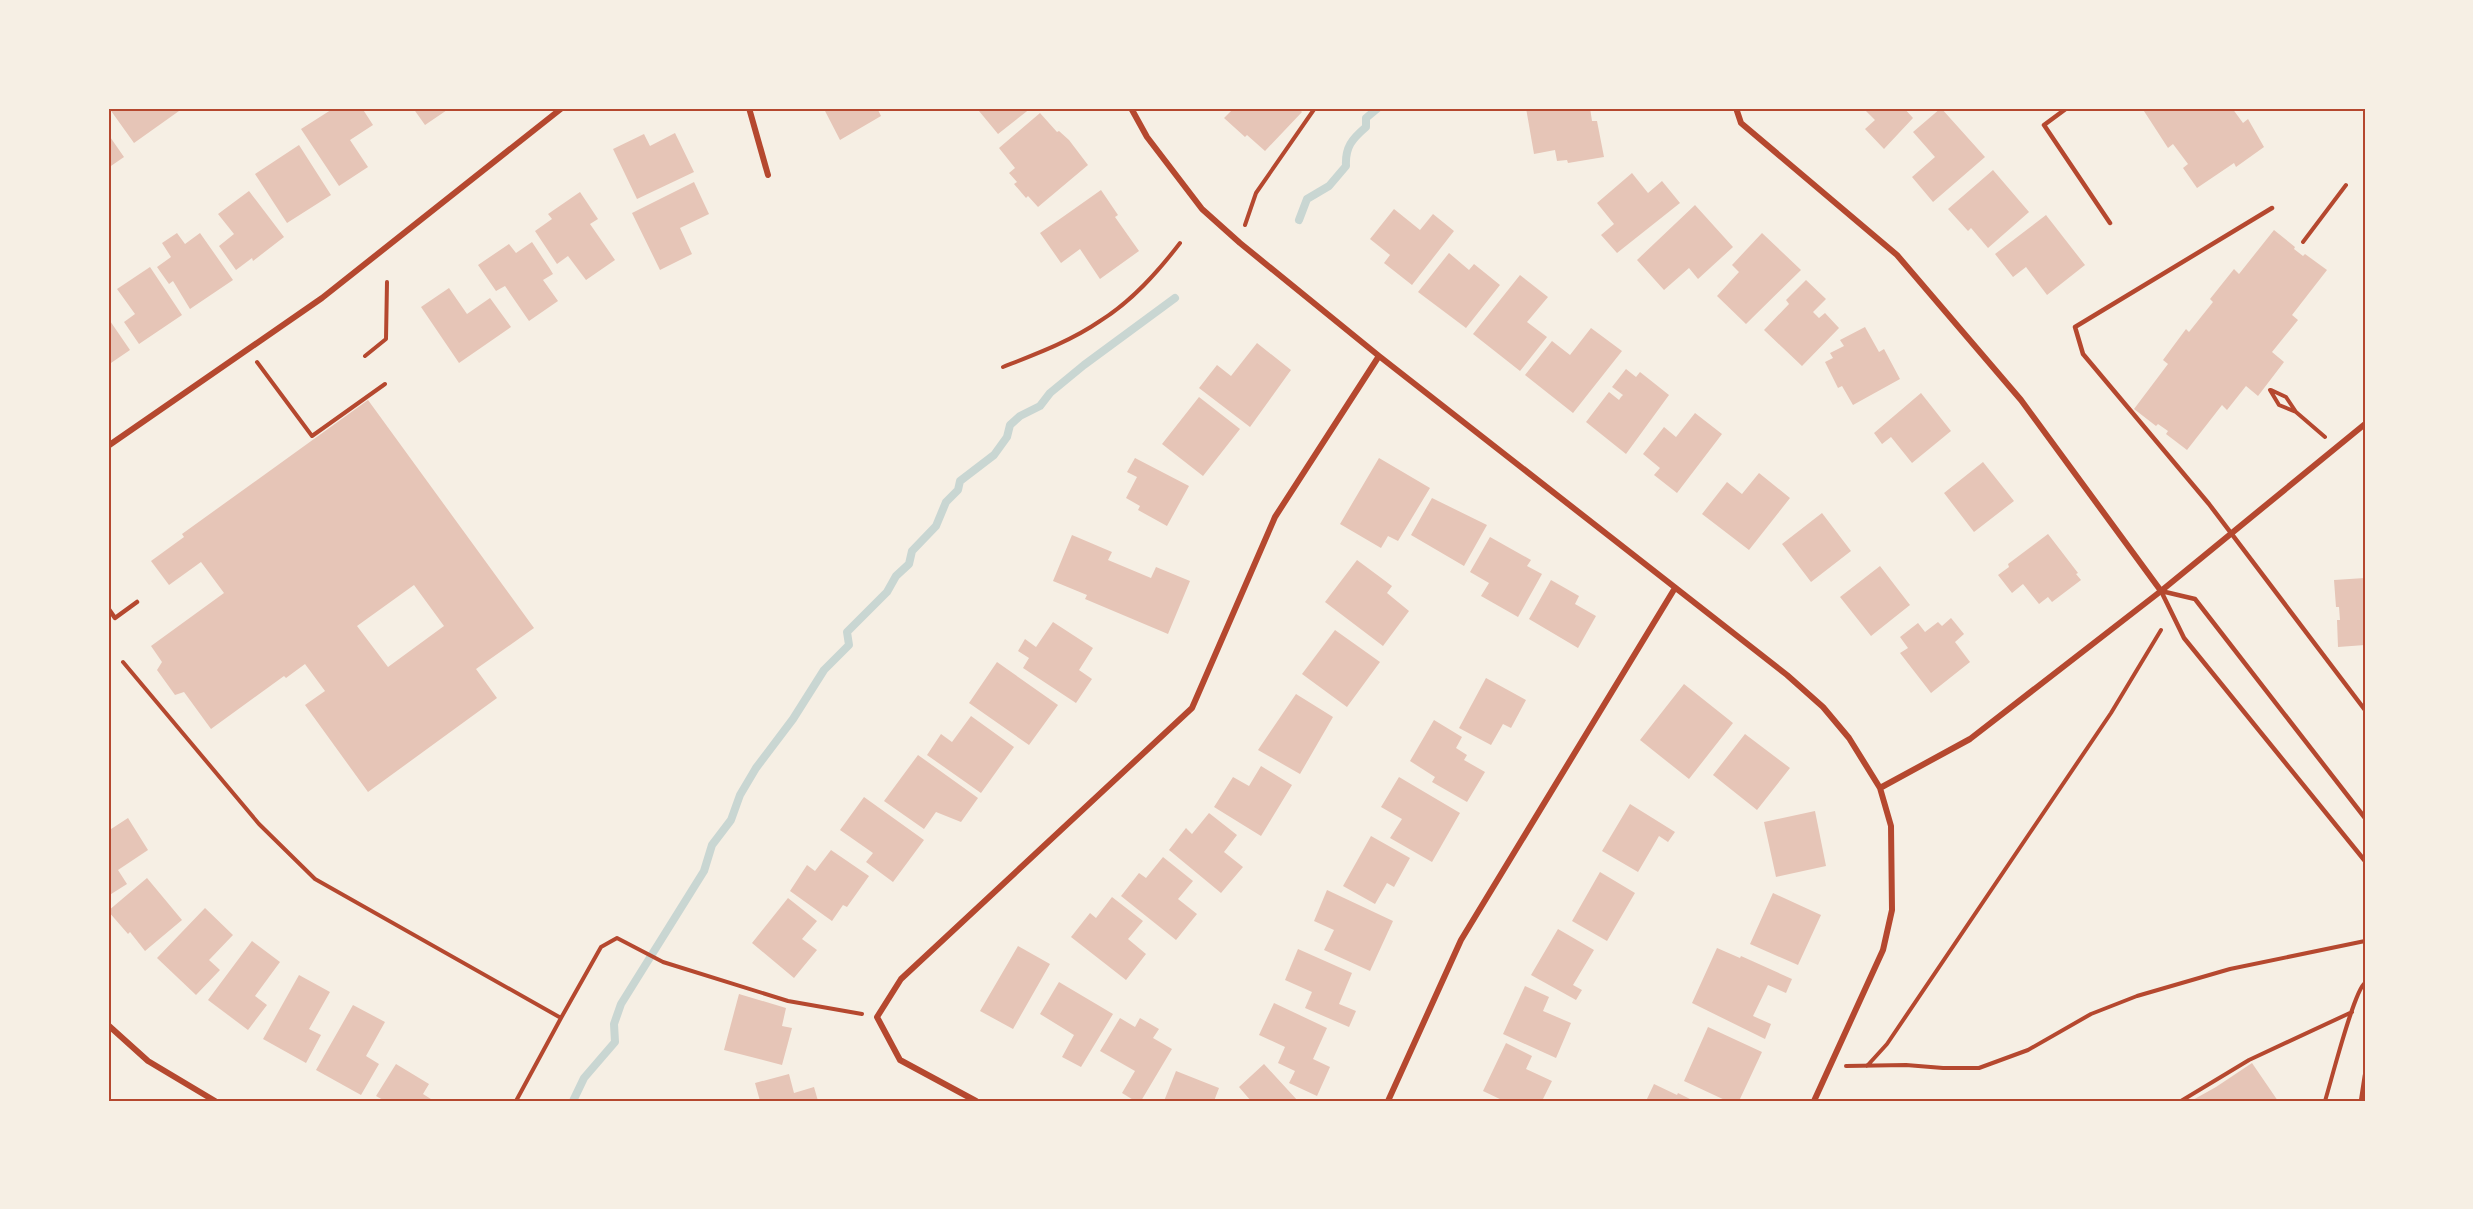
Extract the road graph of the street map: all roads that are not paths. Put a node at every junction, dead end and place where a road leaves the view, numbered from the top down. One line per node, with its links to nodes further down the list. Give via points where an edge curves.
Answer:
1 (562, 108): 11 (street, via 322,298)
2 (749, 108): 6 (street)
3 (1131, 108): 9 (street, via 1147,137 1202,209)
4 (1736, 108): 14 (street, via 1741,123 1896,255 2022,400)
5 (2067, 108): 8 (lane, via 2044,125)
6 (768, 175)
7 (2272, 208): 12 (lane, via 2075,327 2083,354)
8 (2110, 223)
9 (1379, 356): 13 (street); 24 (street, via 1275,517 1192,708 901,979 877,1017 900,1060)
10 (2365, 424): 12 (street)
11 (108, 446)
12 (2231, 533): 14 (street); 17 (lane)
13 (1675, 588): 18 (street, via 1823,707 1849,738); 25 (street, via 1461,940)
14 (2161, 591): 18 (street, via 1970,739); 19 (lane, via 2195,599); 20 (lane, via 2184,638)
15 (137, 602): 16 (lane, via 115,618)
16 (108, 608)
17 (2365, 710)
18 (1880, 789): 26 (street, via 1891,826 1892,910 1883,950)
19 (2365, 818)
20 (2365, 861)
21 (108, 1025): 23 (street, via 148,1061)
22 (2365, 1075): 27 (lane)
23 (215, 1101)
24 (976, 1101)
25 (1388, 1101)
26 (1814, 1101)
27 (2361, 1101)

